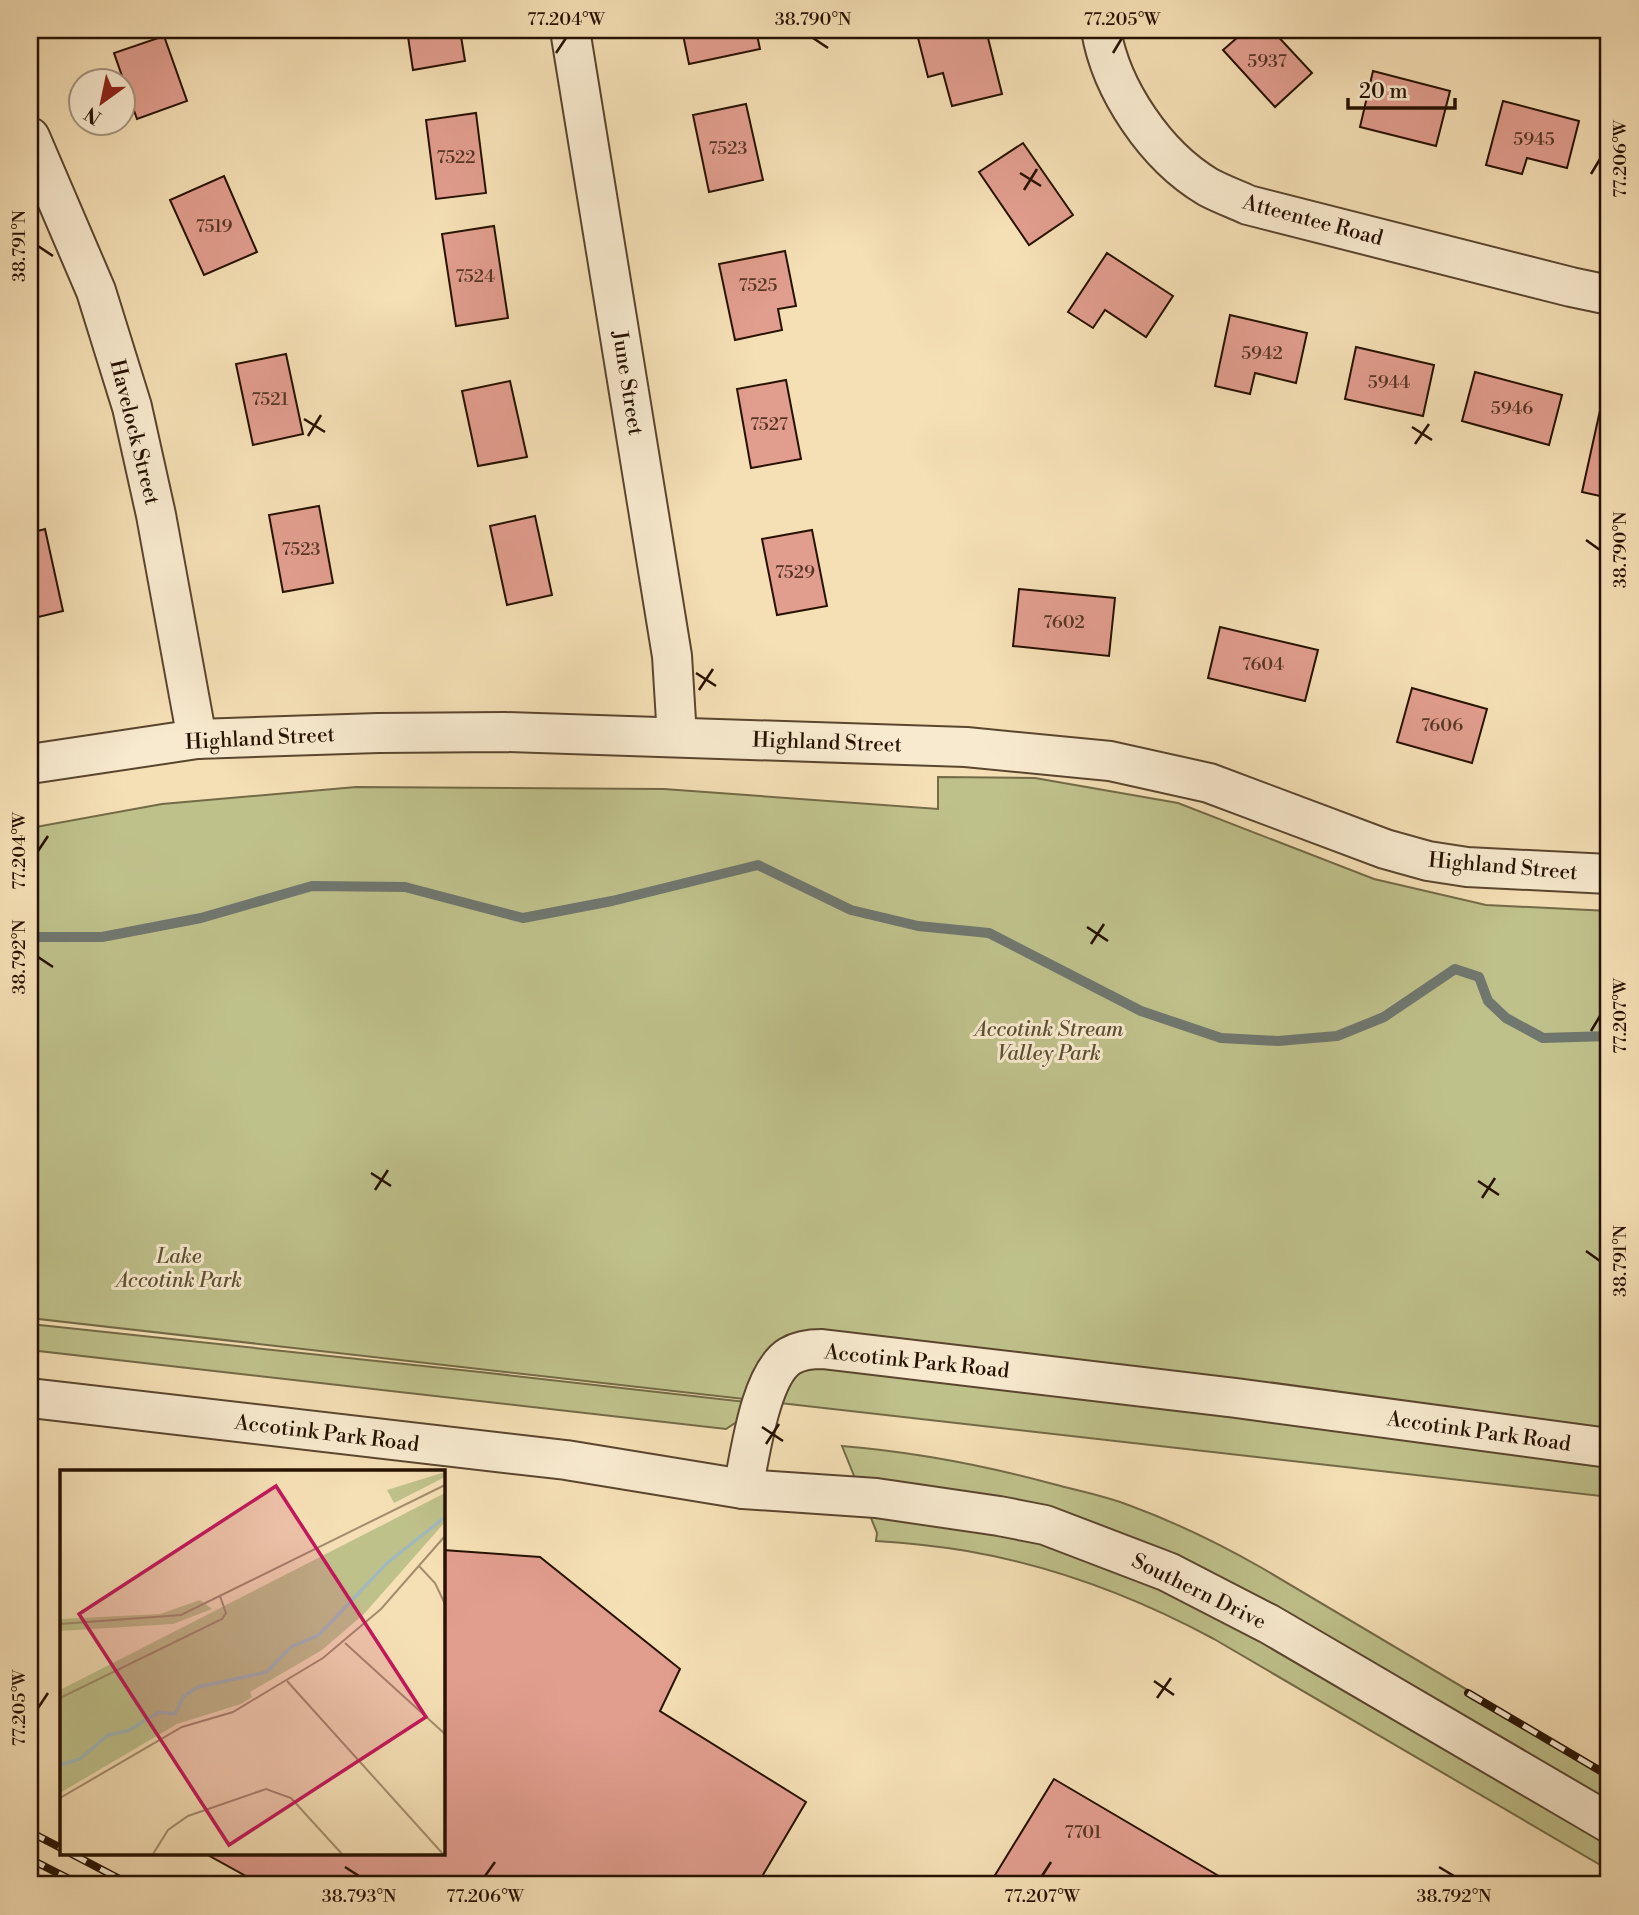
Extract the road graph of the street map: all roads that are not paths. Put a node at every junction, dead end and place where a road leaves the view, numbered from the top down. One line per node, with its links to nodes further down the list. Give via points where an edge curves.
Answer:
1 (570, 30): 5 (street, June Street, via 672,656)
2 (1101, 30): 4 (street, Atteentee Road, via 1114,72 1141,122 1178,164 1208,187 1248,205)
3 (30, 137): 6 (street, Havelock Street, via 96,291 132,407)
4 (1609, 295)
5 (677, 737): 6 (street, Highland Street, via 505,732); 8 (street, Highland Street, via 966,747 1111,761 1209,783 1429,861)
6 (197, 739): 7 (street, Highland Street)
7 (30, 764)
8 (1609, 874)
9 (30, 1398): 11 (street, Accotink Park Road, via 566,1460)
10 (1609, 1448): 11 (street, Accotink Park Road, via 822,1349 789,1356 776,1369 759,1414)
11 (743, 1489): 12 (street, Southern Drive, via 876,1498 999,1516 1045,1525 1168,1572 1269,1624)
12 (1609, 1824)

